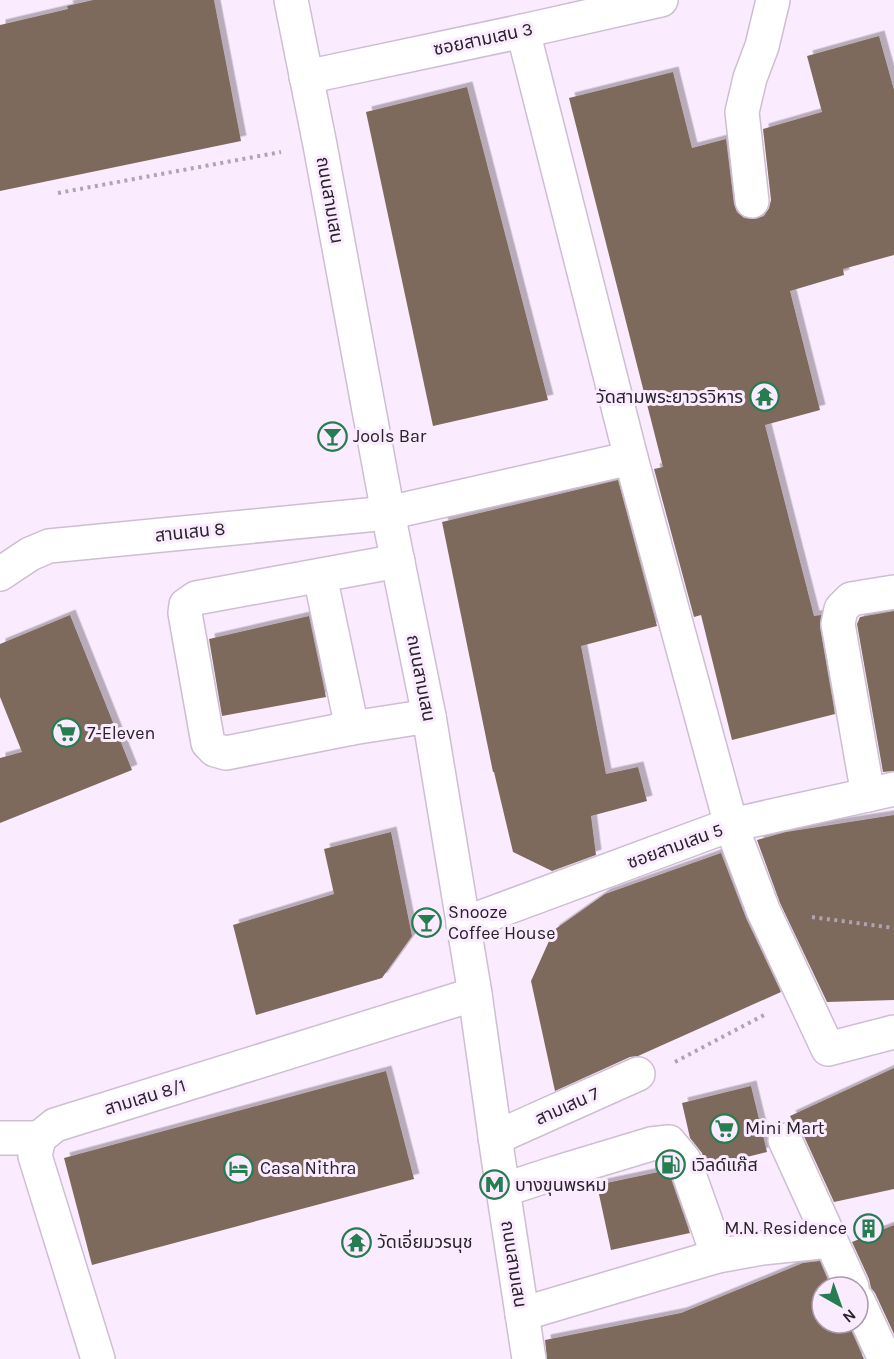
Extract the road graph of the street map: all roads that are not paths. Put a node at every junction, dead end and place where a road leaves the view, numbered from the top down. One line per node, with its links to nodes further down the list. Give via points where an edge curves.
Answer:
1 (291, 0): 5 (street, ถนนสามเสน)
2 (661, 0): 4 (street, ซอยสามเสน 3)
3 (773, 0): 6 (street, via 742,112)
4 (523, 31): 5 (street, ซอยสามเสน 3); 7 (street)
5 (306, 77): 8 (street, ถนนสามเสน)
6 (752, 201)
7 (632, 458): 8 (street, สานเสน 8); 16 (street)
8 (388, 513): 9 (street, ถนนสามเสน); 10 (street, สานเสน 8, via 49,546)
9 (398, 561): 11 (street); 13 (street, ถนนสามเสน)
10 (0, 574)
11 (320, 576): 14 (street); 14 (street, via 196,598 186,605 208,743 226,753)
12 (894, 592): 15 (street, via 851,599 841,609 838,624)
13 (429, 716): 14 (street); 17 (street, ถนนสามเสน)
14 (352, 728)
15 (881, 792): 16 (street, ซอยสามเสน 5)
16 (731, 825): 17 (street, ซอยสามเสน 5); 19 (street, via 763,910 828,1049)
17 (463, 924): 18 (street, ถนนสามเสน)
18 (475, 994): 22 (street, สามเสน 8/1, via 55,1125); 23 (street, ถนนสามเสน)
19 (894, 1032)
20 (638, 1074): 23 (street, สามเสน 7)
21 (0, 1138): 22 (street)
22 (39, 1138): 31 (street, via 35,1156)
23 (495, 1138): 25 (street, ถนนสามเสน)
24 (785, 1140): 26 (street)
25 (503, 1190): 27 (street, via 651,1144 669,1142 684,1160); 29 (street, ถนนสามเสน)
26 (830, 1241): 27 (street); 28 (street)
27 (718, 1257): 29 (street)
28 (846, 1275)
29 (522, 1314): 32 (street, ถนนสามเสน)
30 (870, 1327): 33 (street)
31 (98, 1359)
32 (529, 1359)
33 (885, 1359)

